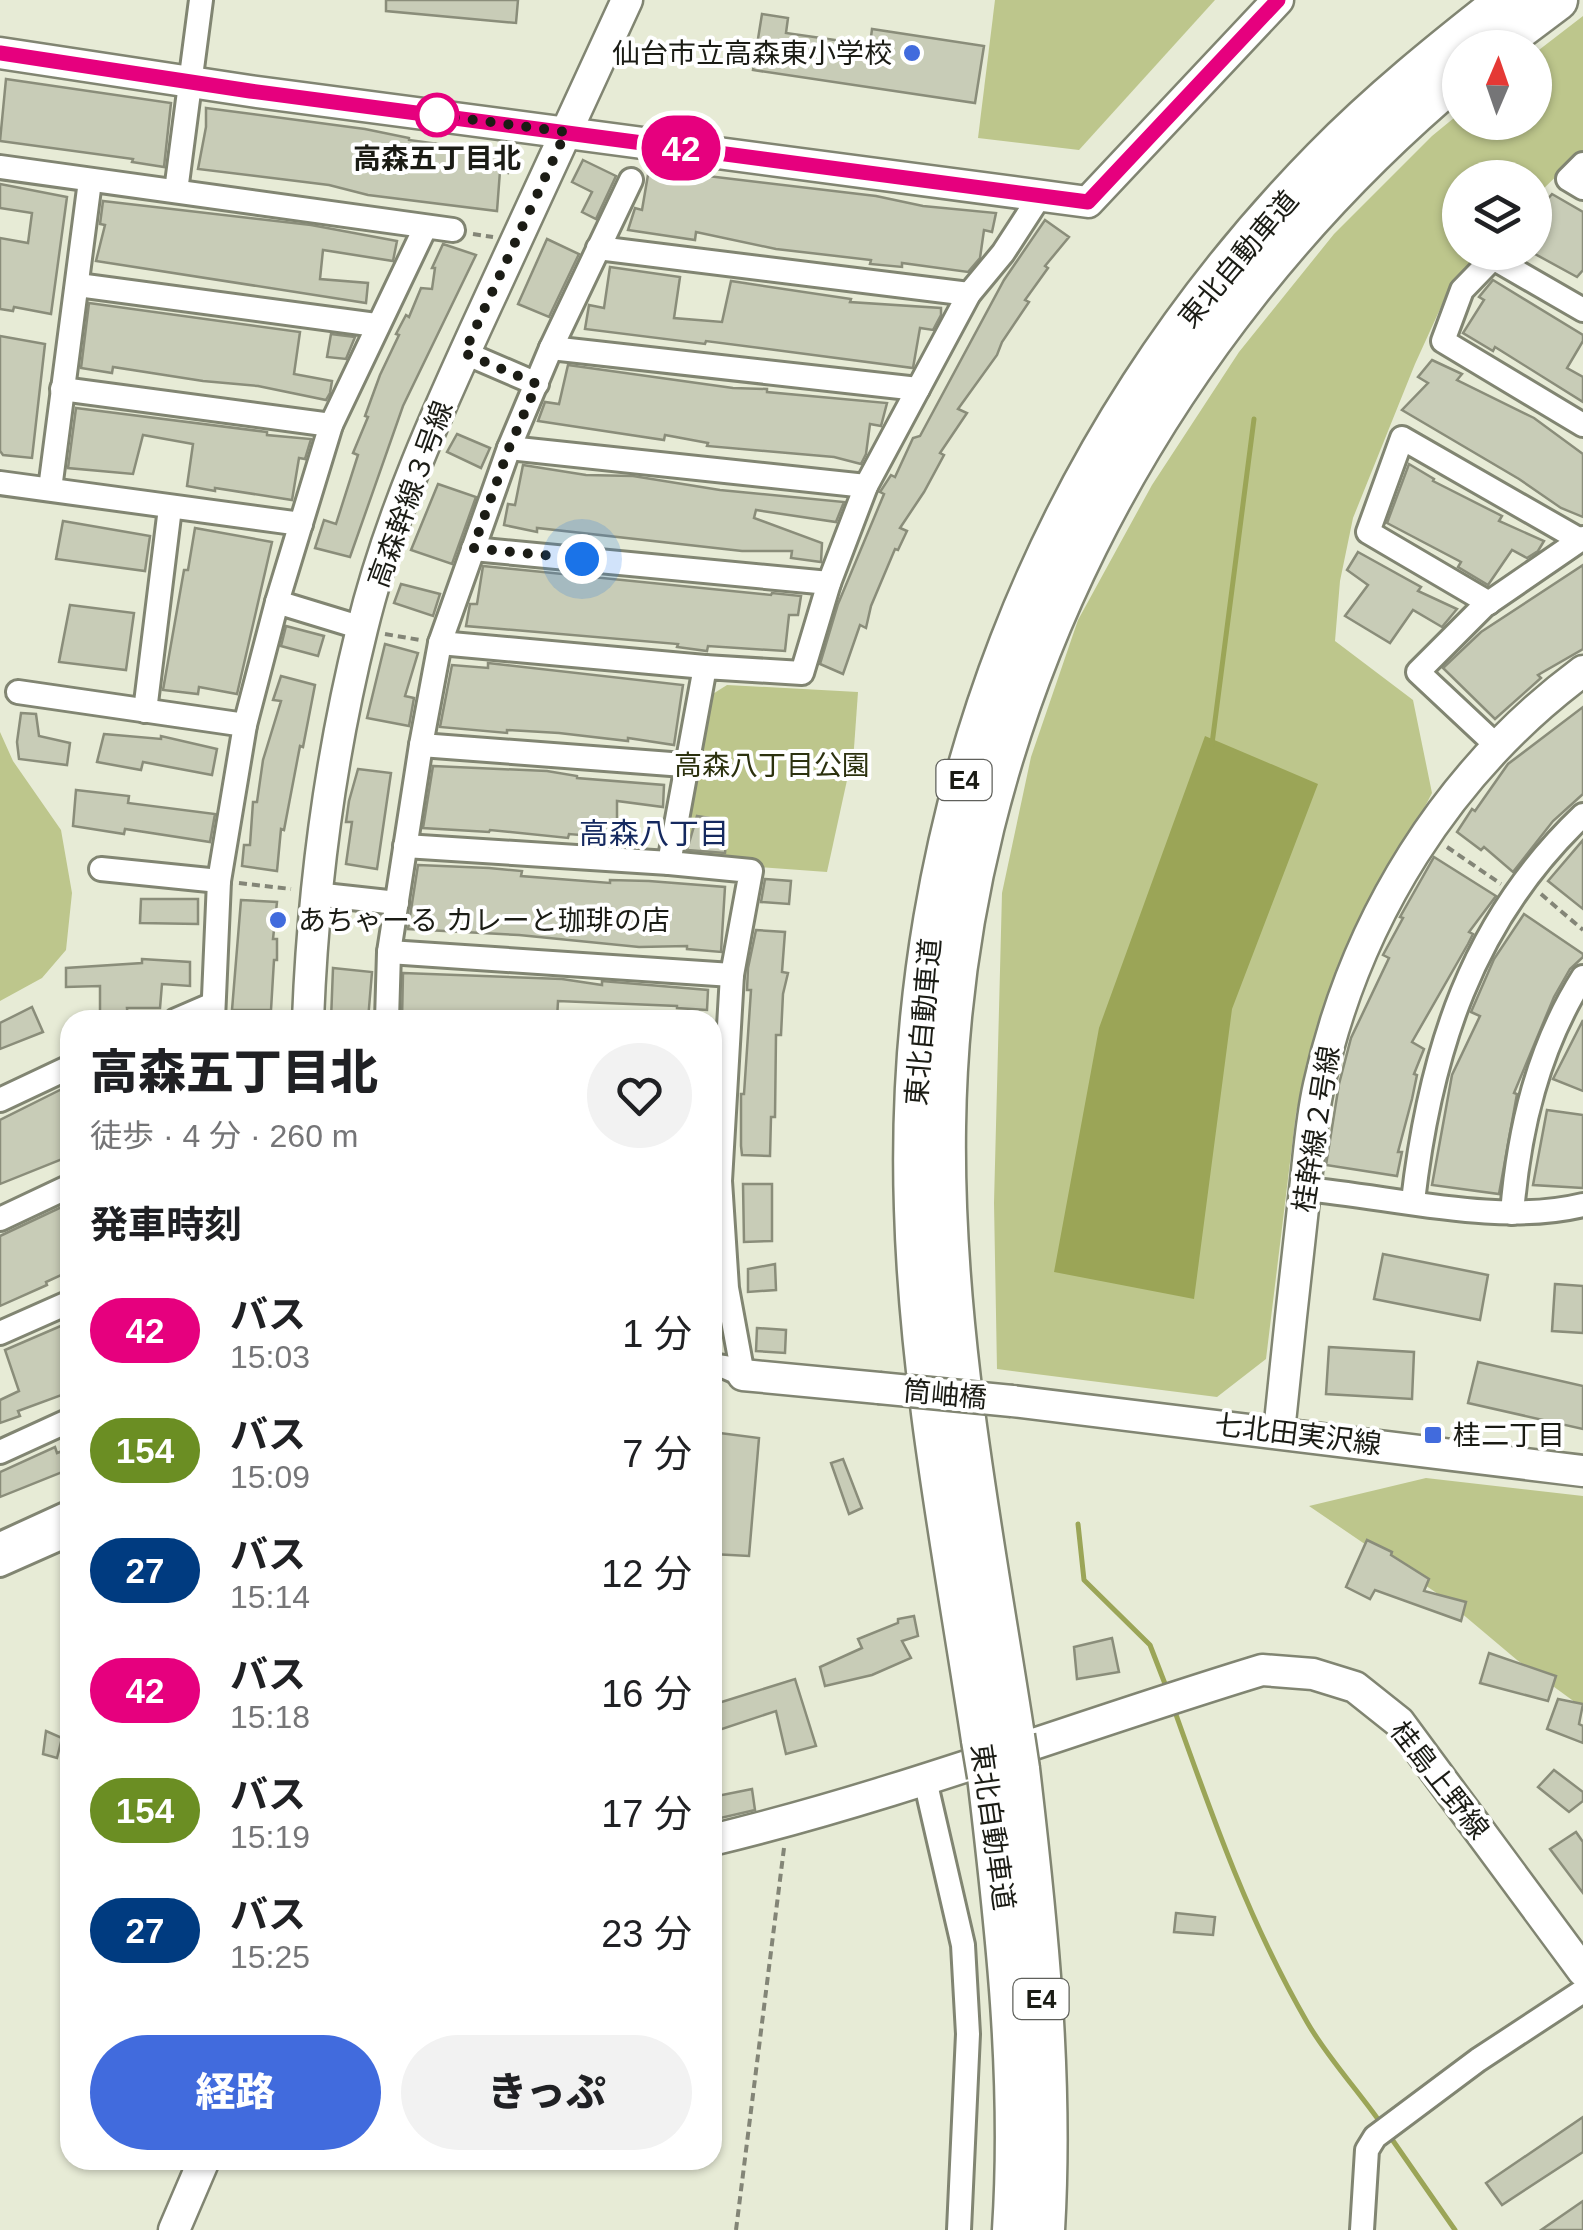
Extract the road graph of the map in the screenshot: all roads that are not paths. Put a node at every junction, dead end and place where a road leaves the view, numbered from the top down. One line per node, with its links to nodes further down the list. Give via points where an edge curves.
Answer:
1 (201, 0): 8 (street)
2 (626, 0): 10 (street, 高森幹線３号線)
3 (1278, 0): 17 (street, via 1088,202)
4 (1507, 0): 88 (highway, 東北自動車道 / E4, via 1320,161 1190,314 1079,492 982,715 932,922 914,1152 936,1433)
5 (1556, 0): 6 (highway)
6 (1517, 30)
7 (0, 53): 8 (street)
8 (188, 82): 10 (street); 16 (street)
9 (1442, 90): 88 (highway, 東北自動車道 / E4, via 1304,223 1234,306 1161,413 1071,579 992,795 957,961 944,1128 956,1342)
10 (566, 132): 17 (street); 26 (street, 高森幹線３号線)
11 (1583, 164): 15 (street, via 1568,178)
12 (0, 167): 14 (street)
13 (631, 180): 20 (street)
14 (90, 181): 16 (street); 21 (street)
15 (1583, 188)
16 (176, 191): 18 (street)
17 (1040, 196): 22 (street)
18 (426, 228): 19 (street); 24 (street)
19 (453, 230)
20 (598, 248): 22 (street); 25 (street)
21 (78, 285): 24 (street); 28 (street)
22 (969, 294): 29 (street)
23 (1583, 310): 31 (street, via 1493,258 1462,290 1443,341)
24 (376, 325): 30 (street)
25 (551, 348): 27 (street); 29 (street)
26 (464, 353): 27 (street); 43 (street, 高森幹線３号線, via 396,521)
27 (537, 384): 32 (street)
28 (62, 389): 30 (street); 35 (street)
29 (918, 389): 34 (street)
30 (332, 424): 37 (street)
31 (1583, 425)
32 (509, 448): 34 (street); 39 (street)
33 (0, 484): 35 (street)
34 (866, 486): 40 (street)
35 (50, 489): 36 (street)
36 (170, 508): 37 (street); 48 (street)
37 (301, 524): 41 (street)
38 (1581, 539): 42 (street); 42 (street, via 1402,438 1368,532)
39 (473, 548): 40 (street); 44 (street)
40 (829, 583): 45 (street, via 802,673)
41 (277, 602): 43 (street); 49 (street)
42 (1489, 603): 51 (street, via 1418,672)
43 (373, 631): 58 (street, 高森幹線３号線)
44 (440, 643): 45 (street); 50 (street)
45 (705, 667): 52 (street)
46 (1583, 672): 51 (street, 桂幹線２号線)
47 (18, 692): 48 (street)
48 (145, 711): 49 (street)
49 (244, 725): 57 (street)
50 (420, 745): 52 (street); 54 (street)
51 (1497, 746): 69 (street, 桂幹線２号線, via 1426,833 1380,910 1343,997 1313,1113)
52 (684, 765): 55 (street)
53 (1583, 816): 71 (street, via 1521,887 1480,953 1440,1052)
54 (404, 846): 55 (street); 59 (street)
55 (668, 863): 61 (street, via 751,871)
56 (101, 870): 57 (street)
57 (219, 881): 63 (street)
58 (303, 892): 59 (street); 64 (street, 高森幹線３号線)
59 (396, 903): 60 (street)
60 (389, 952): 61 (street); 65 (street)
61 (732, 976): 66 (street)
62 (1583, 976): 73 (street, via 1539,1064)
63 (213, 1010)
64 (308, 1010)
65 (387, 1010)
66 (722, 1051)
67 (60, 1072): 68 (street)
68 (0, 1100)
69 (1305, 1189): 71 (street); 81 (street, 桂幹線２号線)
70 (60, 1191): 74 (street)
71 (1413, 1201): 73 (street)
72 (1583, 1205): 73 (street)
73 (1512, 1213)
74 (0, 1218)
75 (60, 1306): 77 (street)
76 (722, 1310): 78 (street)
77 (0, 1333)
78 (728, 1378): 79 (street, 筒岫橋, bridge)
79 (1012, 1400): 81 (street, 七北田実沢線)
80 (60, 1425): 82 (street)
81 (1278, 1432): 83 (street, 七北田実沢線)
82 (0, 1452)
83 (1583, 1470)
84 (60, 1517): 86 (street)
85 (60, 1538): 87 (street)
86 (0, 1544)
87 (0, 1565)
88 (1001, 1755): 96 (highway, 東北自動車道 / E4, via 1013,2028); 97 (highway, 東北自動車道 / E4, via 1036,1922 1044,2028)
89 (925, 1780): 90 (street); 91 (street, 桂島上野線, via 1262,1670 1314,1674 1355,1687 1399,1722); 95 (street, via 963,1945 968,2034)
90 (722, 1838)
91 (1583, 1971)
92 (1583, 1991): 98 (street, via 1374,2136 1366,2150)
93 (200, 2170): 94 (street)
94 (174, 2230)
95 (959, 2230)
96 (1013, 2230)
97 (1044, 2230)
98 (1362, 2230)

